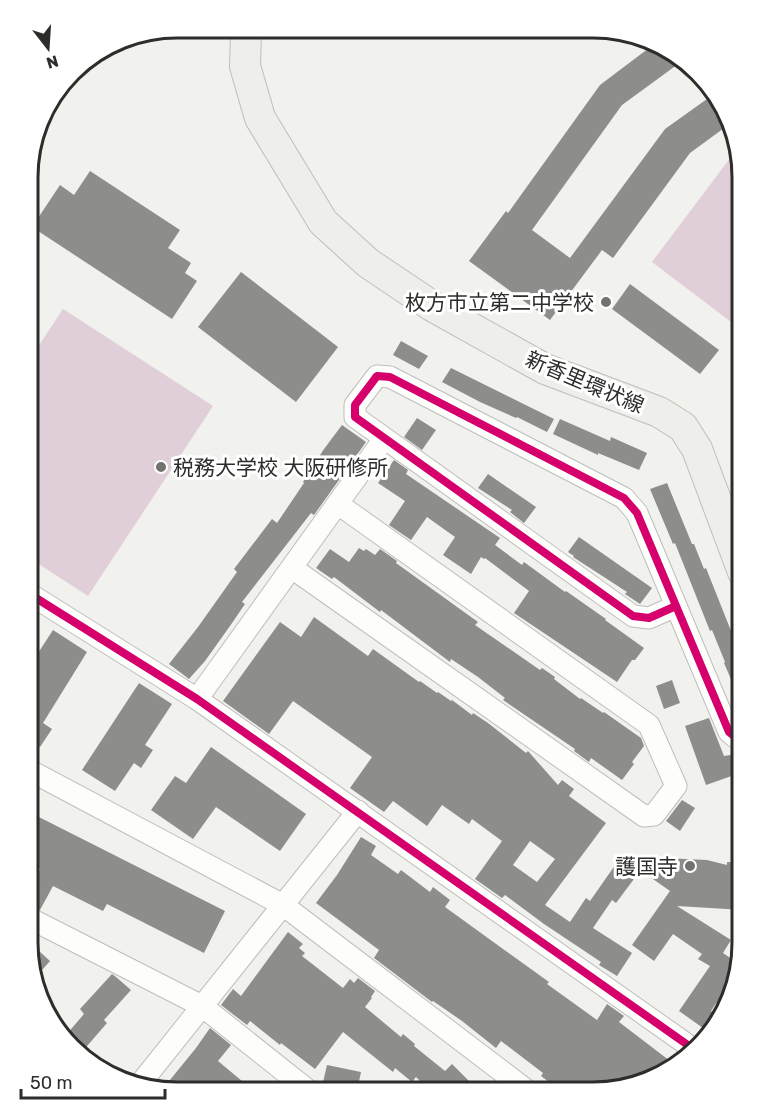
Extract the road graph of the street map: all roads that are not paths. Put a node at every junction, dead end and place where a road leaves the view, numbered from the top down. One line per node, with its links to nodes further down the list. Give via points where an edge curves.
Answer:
1 (246, 38): 4 (street, 新香里環状線, via 245,66 260,118 324,222 368,263 432,306 545,369 659,412 683,427 697,449)
2 (384, 439): 3 (street); 7 (street, via 633,616 649,618); 7 (street, via 355,417 355,405 377,376 390,377 624,498 637,513)
3 (338, 504): 5 (street); 5 (street, via 649,725 675,786 654,815 644,816)
4 (732, 535)
5 (292, 568): 8 (street)
6 (38, 599): 8 (street)
7 (676, 606): 9 (street)
8 (197, 699): 11 (street)
9 (732, 734)
10 (38, 775): 12 (street)
11 (358, 811): 12 (street); 15 (street)
12 (283, 905): 14 (street); 18 (street)
13 (38, 923): 14 (street)
14 (202, 1006): 16 (street); 17 (street)
15 (687, 1045)
16 (145, 1078)
17 (298, 1082)
18 (516, 1082)

